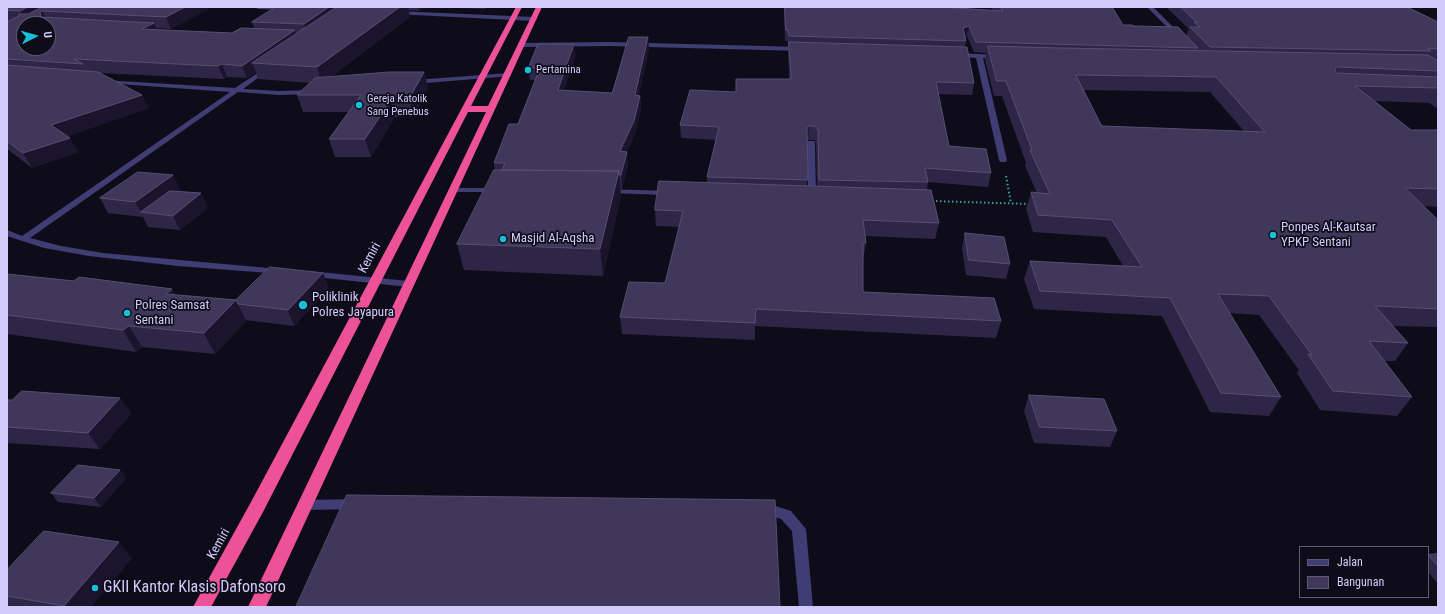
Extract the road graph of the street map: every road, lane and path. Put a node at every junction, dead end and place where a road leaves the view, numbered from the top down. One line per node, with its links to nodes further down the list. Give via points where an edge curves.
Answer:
1 (258, 7): 4 (street)
2 (539, 7): 7 (highway)
3 (1150, 7): 8 (street)
4 (297, 9)
5 (516, 12): 6 (street); 7 (street); 16 (highway, Kemiri)
6 (389, 13)
7 (534, 19): 9 (highway)
8 (1183, 40)
9 (521, 45): 10 (street, via 610,44); 15 (highway)
10 (810, 50)
11 (947, 55): 12 (street)
12 (979, 56): 13 (street); 24 (street)
13 (1002, 57)
14 (276, 62): 19 (street)
15 (508, 75): 16 (street); 22 (highway)
16 (481, 76): 18 (street); 21 (highway, Kemiri)
17 (100, 80): 19 (street)
18 (403, 83)
19 (237, 90): 20 (street, via 279,93); 34 (street)
20 (317, 91)
21 (465, 109): 22 (highway); 35 (highway, Kemiri)
22 (491, 109): 25 (highway)
23 (811, 143): 29 (street)
24 (1003, 160): 31 (path)
25 (452, 190): 26 (street); 36 (highway)
26 (503, 190)
27 (596, 191): 28 (street)
28 (676, 193)
29 (811, 197)
30 (932, 201): 31 (path)
31 (1011, 203): 32 (path)
32 (1034, 204)
33 (9, 235): 34 (street)
34 (24, 238): 35 (street, via 54,249 143,261)
35 (376, 280): 36 (street); 40 (highway, Kemiri)
36 (408, 284): 38 (highway)
37 (368, 504): 38 (street)
38 (305, 505): 41 (highway)
39 (752, 506): 42 (street, via 767,508 786,516 799,529)
40 (202, 607)
41 (257, 607)
42 (806, 607)

